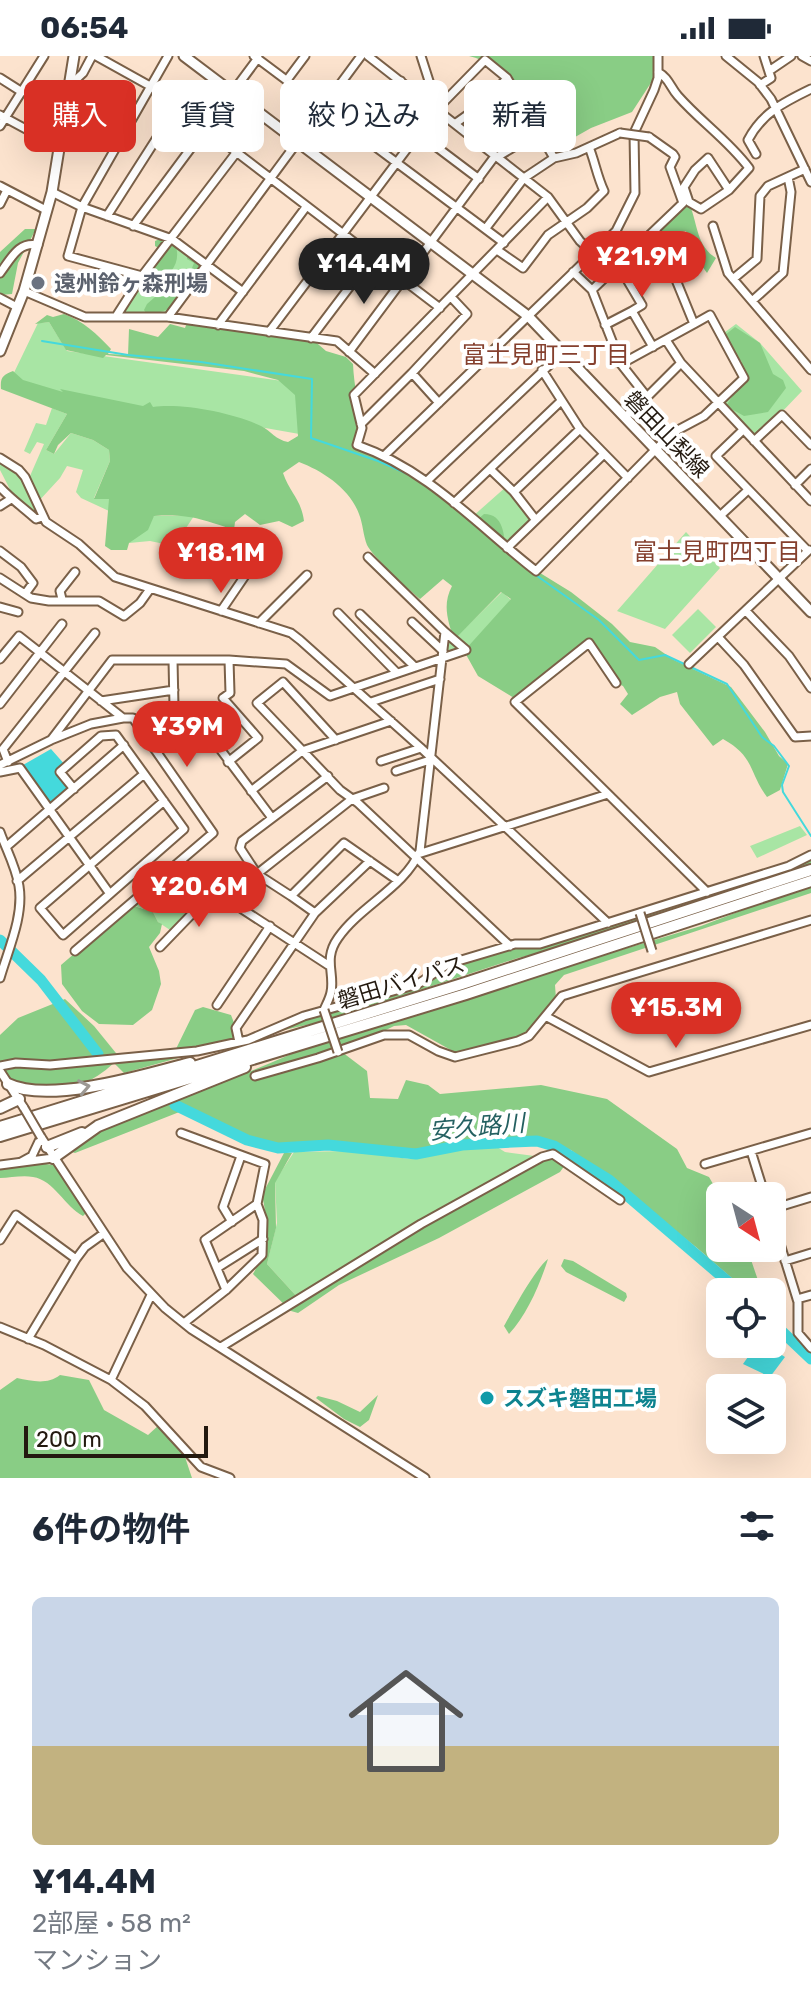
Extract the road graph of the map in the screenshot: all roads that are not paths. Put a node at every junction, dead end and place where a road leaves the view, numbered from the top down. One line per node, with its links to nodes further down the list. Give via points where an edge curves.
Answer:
1 (44, 56): 32 (street)
2 (74, 56): 21 (main road)
3 (94, 56): 22 (street); 30 (street)
4 (168, 56): 30 (street)
5 (184, 56): 23 (main road, 磐田山梨線)
6 (305, 56): 25 (street)
7 (361, 56): 26 (street)
8 (368, 56): 27 (street)
9 (421, 56): 28 (street)
10 (658, 56): 18 (street)
11 (726, 56): 29 (street)
12 (764, 56): 17 (street)
13 (791, 56): 17 (street)
14 (802, 56): 16 (street)
15 (257, 57): 24 (street); 25 (street)
16 (811, 61)
17 (769, 71): 29 (street, via 771,78)
18 (658, 72): 67 (street, via 749,168); 88 (street, via 634,133 632,202 616,231)
19 (0, 78): 32 (street)
20 (507, 78): 33 (street, via 485,60); 38 (street, via 487,101)
21 (70, 80)
22 (75, 80)
23 (216, 80)
24 (239, 80)
25 (287, 80)
26 (343, 80)
27 (400, 80)
28 (429, 80)
29 (760, 85): 34 (street)
30 (150, 86): 72 (street)
31 (811, 89): 34 (street)
32 (22, 92): 35 (street)
33 (448, 99)
34 (775, 106): 56 (street, via 748,140); 60 (street)
35 (3, 116): 39 (street); 40 (street)
36 (264, 116): 41 (main road, 磐田山梨線)
37 (448, 117): 38 (street)
38 (456, 123): 42 (street)
39 (0, 126)
40 (24, 128)
41 (280, 128)
42 (464, 129)
43 (152, 146): 76 (street)
44 (589, 147): 58 (street); 77 (street, via 604,191); 81 (street, bridge, via 620,133 649,137 673,154 670,167 683,203)
45 (60, 152): 68 (main road)
46 (187, 152): 78 (street)
47 (289, 152): 63 (street)
48 (312, 152): 69 (main road, 磐田山梨線)
49 (382, 152): 59 (street)
50 (404, 152): 59 (street)
51 (443, 152): 64 (street)
52 (491, 152): 57 (street)
53 (503, 152): 57 (street)
54 (551, 152): 58 (street)
55 (236, 153): 63 (street); 83 (street)
56 (756, 154)
57 (496, 156): 62 (street); 64 (street)
58 (554, 158): 62 (street)
59 (396, 163): 69 (street); 74 (street)
60 (805, 169): 61 (street); 65 (street)
61 (788, 177): 97 (street, via 760,196 757,259); 103 (street, via 783,273)
62 (524, 178): 70 (street); 80 (street)
63 (269, 179): 73 (street); 90 (street)
64 (479, 179): 74 (street)
65 (811, 182)
66 (4, 188): 71 (street); 75 (street)
67 (729, 190): 67 (street, via 701,209 689,202 684,187 708,158)
68 (52, 192): 72 (street); 75 (main road)
69 (371, 196): 82 (street); 84 (main road, 磐田山梨線)
70 (548, 197): 77 (street); 85 (street)
71 (0, 204)
72 (82, 207): 76 (street); 95 (street, via 68,256)
73 (306, 207): 82 (street); 100 (street)
74 (457, 207): 80 (street); 84 (street)
75 (46, 210): 86 (main road)
76 (107, 216): 78 (street)
77 (567, 224): 87 (street, via 548,235 523,268); 88 (street)
78 (133, 226): 83 (street)
79 (713, 226): 97 (street)
80 (486, 228): 85 (street)
81 (656, 231): 91 (street); 110 (street)
82 (343, 233): 89 (street); 113 (street)
83 (172, 239): 90 (street); 95 (street)
84 (431, 241): 94 (main road, 磐田山梨線); 96 (street)
85 (504, 243): 87 (street)
86 (38, 245): 93 (street, via 21,246); 99 (main road)
87 (497, 250): 94 (street)
88 (593, 253): 92 (street)
89 (373, 256): 96 (street); 114 (street)
90 (206, 264): 100 (street); 109 (street)
91 (619, 266): 98 (street); 106 (street, via 642,305)
92 (573, 272): 98 (street); 108 (street)
93 (0, 273)
94 (474, 274): 101 (street); 108 (main road, 磐田山梨線)
95 (142, 276): 107 (street)
96 (403, 278): 105 (street); 118 (street)
97 (733, 279): 103 (street)
98 (592, 290): 112 (street)
99 (24, 291): 104 (main road); 107 (street, via 85,317)
100 (243, 292): 111 (street)
101 (451, 297): 105 (street); 125 (street, via 467,314)
102 (0, 298): 104 (street)
103 (752, 301): 120 (street)
104 (17, 307): 117 (main road)
105 (440, 308): 126 (street)
106 (632, 311): 112 (street); 116 (street)
107 (117, 315): 109 (street)
108 (528, 316): 119 (main road, 磐田山梨線); 130 (street)
109 (168, 317): 111 (street)
110 (694, 324): 115 (street); 129 (street, via 710,315 744,378)
111 (218, 325): 113 (street)
112 (605, 325): 122 (street)
113 (269, 332): 114 (street)
114 (311, 338): 118 (street, via 337,341)
115 (666, 340): 116 (street); 121 (street)
116 (653, 347): 122 (street)
117 (0, 351)
118 (349, 352): 126 (street)
119 (563, 352): 123 (street); 131 (main road, 磐田山梨線)
120 (808, 359): 124 (street)
121 (681, 363): 127 (street); 129 (street)
122 (621, 364): 127 (street)
123 (542, 370): 128 (street); 144 (street)
124 (811, 370)
125 (412, 373): 130 (street); 132 (street)
126 (375, 374): 132 (street, via 354,395)
127 (647, 397): 131 (street)
128 (560, 402): 133 (street); 142 (street)
129 (718, 402): 134 (street); 137 (street)
130 (439, 403): 138 (street)
131 (625, 417): 137 (main road, 磐田山梨線)
132 (361, 424): 138 (street, via 357,445)
133 (580, 429): 139 (street); 148 (street)
134 (743, 430): 135 (street); 147 (street, via 716,456)
135 (754, 441): 136 (street, via 782,415); 145 (street)
136 (811, 445)
137 (656, 449): 143 (street); 153 (main road, 磐田山梨線)
138 (385, 455): 144 (street)
139 (603, 455): 143 (street); 155 (street)
140 (0, 458): 154 (street, via 25,477)
141 (811, 469): 145 (street)
142 (491, 470): 148 (street); 151 (street)
143 (628, 478): 156 (street, via 536,571)
144 (428, 480): 151 (street)
145 (795, 485): 150 (street)
146 (0, 487): 149 (street)
147 (748, 490): 153 (street); 157 (street)
148 (514, 492): 155 (street)
149 (11, 499): 152 (street); 154 (street, via 36,519)
150 (811, 501)
151 (454, 503): 156 (street)
152 (0, 506)
153 (720, 516): 164 (main road, 磐田山梨線)
154 (42, 517): 165 (street, via 115,577)
155 (535, 519): 156 (street)
156 (507, 548)
157 (809, 550): 164 (street)
158 (0, 551): 166 (street, via 33,583)
159 (368, 557): 178 (street)
160 (255, 561): 169 (street)
161 (75, 572): 167 (street, via 60,591)
162 (307, 575): 176 (street)
163 (0, 578): 166 (street)
164 (780, 578): 170 (street); 172 (main road, 磐田山梨線)
165 (150, 589): 167 (street, via 124,616 99,601); 169 (street)
166 (25, 594): 167 (street)
167 (62, 599)
168 (0, 607): 171 (street)
169 (221, 611): 176 (street)
170 (746, 611): 180 (street); 193 (street, via 795,662)
171 (18, 612)
172 (811, 612)
173 (338, 613): 189 (street)
174 (360, 614): 187 (street)
175 (412, 622): 182 (street)
176 (259, 623): 192 (street, via 291,633)
177 (62, 624): 181 (street)
178 (445, 632): 182 (street); 182 (street, via 466,650)
179 (95, 633): 188 (street)
180 (718, 637): 186 (street); 201 (street, via 795,737)
181 (40, 653): 183 (street, via 19,636); 188 (street); 198 (street)
182 (443, 655): 187 (street); 190 (street)
183 (0, 659)
184 (173, 660): 185 (street); 194 (street); 195 (street, via 112,660)
185 (229, 660): 192 (street, via 286,664 330,696); 209 (street, via 230,693 223,698 258,738)
186 (689, 664)
187 (415, 667): 189 (street)
188 (63, 671): 195 (street); 210 (street, via 3,749)
189 (397, 673): 192 (street)
190 (440, 679): 197 (street); 207 (street)
191 (616, 683): 218 (street, via 589,643 515,702)
192 (355, 687): 197 (street)
193 (811, 688)
194 (174, 690): 196 (street); 209 (street, via 178,714 199,721)
195 (89, 692): 196 (street); 202 (street)
196 (101, 701): 199 (street)
197 (371, 702): 200 (street)
198 (0, 704)
199 (123, 718): 202 (street); 230 (street, via 133,718 213,833)
200 (391, 721): 203 (street); 205 (street)
201 (811, 736)
202 (51, 740): 210 (street)
203 (336, 740): 206 (street); 206 (street, via 283,682 257,703)
204 (124, 745): 213 (street); 216 (street); 216 (street, via 116,735 101,736 60,772)
205 (421, 748): 207 (street); 208 (street)
206 (302, 751): 214 (street); 217 (street)
207 (431, 758): 211 (street); 223 (street); 228 (street)
208 (381, 761)
209 (228, 762): 217 (street)
210 (4, 764)
211 (396, 771)
212 (0, 772): 221 (street, via 20,768)
213 (144, 774): 220 (street); 225 (street)
214 (328, 776): 219 (street); 222 (street)
215 (384, 788): 219 (street)
216 (74, 789): 221 (street)
217 (251, 791): 222 (street)
218 (608, 794): 223 (street); 238 (street)
219 (352, 799): 228 (street); 233 (street)
220 (164, 801): 231 (street); 239 (street, via 184,829)
221 (49, 810): 225 (street); 226 (street)
222 (272, 818): 233 (street, via 240,848)
223 (506, 827): 228 (street); 244 (street)
224 (0, 832): 226 (street)
225 (69, 839): 231 (street); 235 (street)
226 (6, 847): 235 (street)
227 (811, 855): 238 (street)
228 (418, 856): 234 (street); 247 (street)
229 (370, 861): 234 (street); 240 (street, via 344,843); 241 (street)
230 (179, 862): 237 (street); 249 (street)
231 (89, 866): 239 (street); 239 (street, via 40,908 63,935)
232 (811, 870): 257 (highway, 磐田バイパス)
233 (257, 874): 240 (street)
234 (397, 880): 250 (street, via 336,940)
235 (17, 881): 252 (street, via 17,915)
236 (811, 881): 257 (highway, 磐田バイパス, via 466,994)
237 (215, 890): 245 (street); 248 (street)
238 (707, 892): 242 (street)
239 (110, 894)
240 (291, 896): 241 (street)
241 (315, 913): 246 (street)
242 (640, 913): 244 (street); 251 (street, bridge)
243 (811, 920): 251 (street)
244 (608, 923): 247 (street, via 540,944)
245 (270, 926): 246 (street); 253 (street)
246 (295, 943): 250 (street); 258 (street, via 236,1028)
247 (510, 946): 254 (street, via 448,964 418,984)
248 (160, 947)
249 (75, 951)
250 (328, 965): 254 (street, via 332,991)
251 (657, 967): 255 (street, via 562,996)
252 (0, 978)
253 (217, 1005)
254 (324, 1010): 258 (street); 259 (street, bridge)
255 (547, 1017): 256 (street, via 649,1072); 259 (street, via 529,1036 460,1057 398,1033)
256 (811, 1025)
257 (301, 1039): 263 (highway, one-way to 257, via 75,1089); 264 (highway, 磐田バイパス); 267 (highway)
258 (239, 1042): 260 (street, via 197,1051 50,1065 16,1063)
259 (338, 1052): 261 (street)
260 (0, 1069): 262 (street)
261 (255, 1076)
262 (8, 1084): 263 (highway); 265 (street)
263 (40, 1092): 265 (highway)
264 (131, 1092): 268 (highway, 磐田バイパス); 271 (highway, 磐田バイパス)
265 (21, 1103): 266 (highway); 272 (street, bridge)
266 (0, 1108)
267 (98, 1126): 272 (highway); 275 (highway)
268 (0, 1127)
269 (181, 1133): 274 (street)
270 (811, 1133): 273 (street)
271 (0, 1136)
272 (44, 1142): 275 (street); 276 (street)
273 (751, 1151): 277 (street); 279 (street)
274 (241, 1156): 282 (street, via 265,1164); 284 (street, via 223,1207)
275 (53, 1158): 276 (street); 285 (street)
276 (19, 1163): 278 (street)
277 (705, 1164)
278 (0, 1165)
279 (761, 1182)
280 (811, 1197): 283 (street)
281 (620, 1200): 300 (street, via 553,1154 542,1157)
282 (257, 1204): 284 (street); 286 (street)
283 (786, 1205)
284 (232, 1222): 292 (street, via 205,1240)
285 (103, 1234): 289 (street); 294 (street)
286 (263, 1239): 292 (street); 293 (street, via 262,1255)
287 (0, 1240): 289 (street, via 16,1215)
288 (811, 1253): 290 (street)
289 (76, 1259): 299 (street)
290 (786, 1261)
291 (785, 1262): 296 (street)
292 (217, 1268): 293 (street)
293 (226, 1290): 297 (street)
294 (151, 1295): 297 (street); 302 (street)
295 (811, 1295): 296 (street)
296 (797, 1299): 301 (street, via 798,1333)
297 (184, 1323): 300 (street)
298 (0, 1327): 299 (street)
299 (28, 1339): 302 (street)
300 (221, 1347): 304 (street)
301 (811, 1348)
302 (111, 1380): 303 (street, via 145,1406 201,1467)
303 (230, 1478)
304 (425, 1478)

